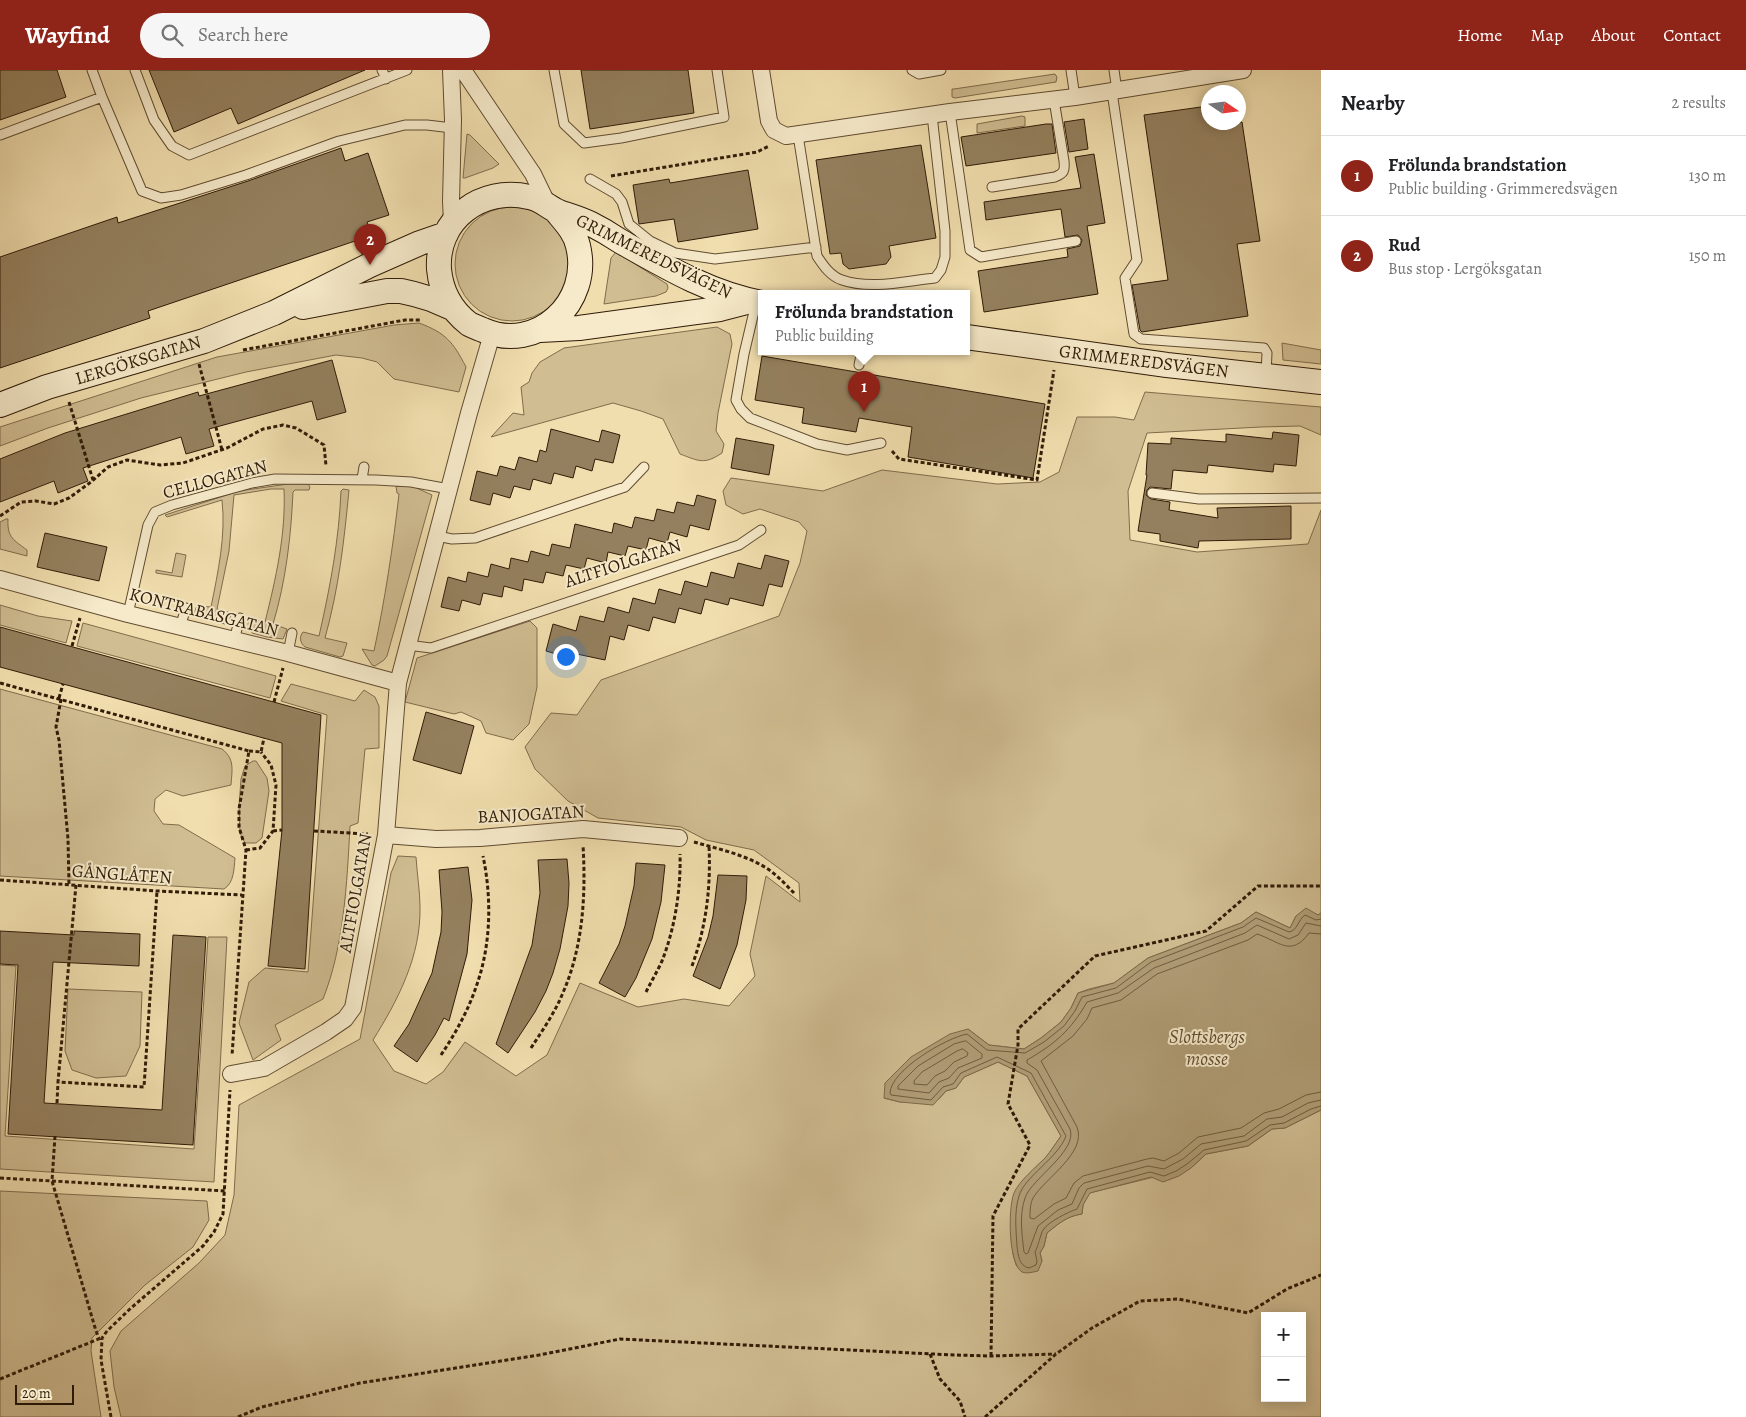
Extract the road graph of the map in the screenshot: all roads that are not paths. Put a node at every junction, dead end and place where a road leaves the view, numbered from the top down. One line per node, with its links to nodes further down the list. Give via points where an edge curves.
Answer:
1 (92, 70): 18 (lane)
2 (135, 70): 15 (lane, via 154,120 172,146 189,155)
3 (382, 70): 15 (lane)
4 (407, 70): 15 (lane)
5 (451, 70): 22 (street)
6 (463, 70): 27 (street)
7 (554, 70): 8 (lane, via 564,124 584,142 621,138 724,117)
8 (717, 70)
9 (761, 70): 24 (street, via 769,121 774,130)
10 (912, 70): 11 (lane, via 919,74)
11 (941, 70)
12 (1071, 70): 17 (lane)
13 (1114, 70): 16 (lane)
14 (1243, 70): 16 (street)
15 (386, 79)
16 (1115, 91): 17 (street); 39 (lane, via 1137,260 1125,278 1134,334 1141,339 1264,348 1267,353)
17 (1075, 97): 19 (street)
18 (102, 98): 22 (lane, via 142,191 161,198 181,196 339,141 405,125); 23 (lane)
19 (1054, 100): 20 (street); 26 (lane, via 1065,170 1062,174)
20 (950, 112): 21 (street); 29 (lane, via 970,250 981,257)
21 (932, 115): 24 (street); 30 (lane, via 945,231 945,257 935,278 870,285 840,280 825,268 817,256)
22 (452, 128): 28 (street)
23 (0, 135)
24 (792, 135): 30 (lane)
25 (590, 179): 30 (lane, via 616,194 629,224 650,241 675,253 715,259)
26 (992, 187)
27 (552, 208): 28 (street, via 532,197 497,195 472,205); 31 (street, GRIMMEREDSVÄGEN, via 590,223 700,283); 34 (street, via 570,227 578,245 581,265 578,285 570,303)
28 (449, 228): 32 (street, via 440,248 439,264 440,279); 33 (street, LERGÖKSGATAN)
29 (1076, 241)
30 (816, 246)
31 (756, 302): 34 (street, GRIMMEREDSVÄGEN, via 579,328); 42 (lane, via 736,400 741,410 750,418 817,444 847,450)
32 (452, 308): 33 (street, LERGÖKSGATAN, via 431,298 387,291); 35 (street, via 470,324)
33 (274, 313): 41 (street, LERGÖKSGATAN, via 204,341 47,387)
34 (540, 330): 35 (street, via 516,336)
35 (492, 334): 48 (street, ALTFIOLGATAN)
36 (970, 338): 39 (street, GRIMMEREDSVÄGEN)
37 (861, 355): 38 (lane)
38 (859, 365)
39 (1266, 376): 40 (street, GRIMMEREDSVÄGEN)
40 (1321, 382)
41 (0, 405)
42 (881, 443)
43 (364, 467): 46 (lane)
44 (644, 467): 52 (lane, via 626,487 475,538)
45 (414, 473): 47 (lane)
46 (362, 479): 47 (lane, CELLOGATAN); 55 (lane, CELLOGATAN, via 275,479 155,512 148,525)
47 (411, 482): 48 (lane, CELLOGATAN)
48 (449, 489): 52 (street, ALTFIOLGATAN)
49 (1152, 493): 50 (lane, via 1199,499)
50 (1321, 498)
51 (762, 530): 60 (lane, ALTFIOLGATAN, via 739,545 431,648)
52 (437, 536): 60 (street, ALTFIOLGATAN)
53 (0, 579): 55 (street, KONTRABASGATAN)
54 (186, 608): 57 (lane)
55 (128, 614): 57 (street, KONTRABASGATAN)
56 (240, 618): 59 (lane)
57 (180, 627): 59 (street, KONTRABASGATAN)
58 (292, 633): 61 (lane)
59 (234, 640): 61 (street, KONTRABASGATAN)
60 (407, 645): 62 (street, ALTFIOLGATAN)
61 (288, 654): 62 (street, KONTRABASGATAN)
62 (398, 683): 63 (street, ALTFIOLGATAN)
63 (386, 835): 64 (street, BANJOGATAN, via 480,838 583,829); 65 (street, ALTFIOLGATAN, via 353,1008 326,1032 264,1068)
64 (679, 838)
65 (231, 1074)

